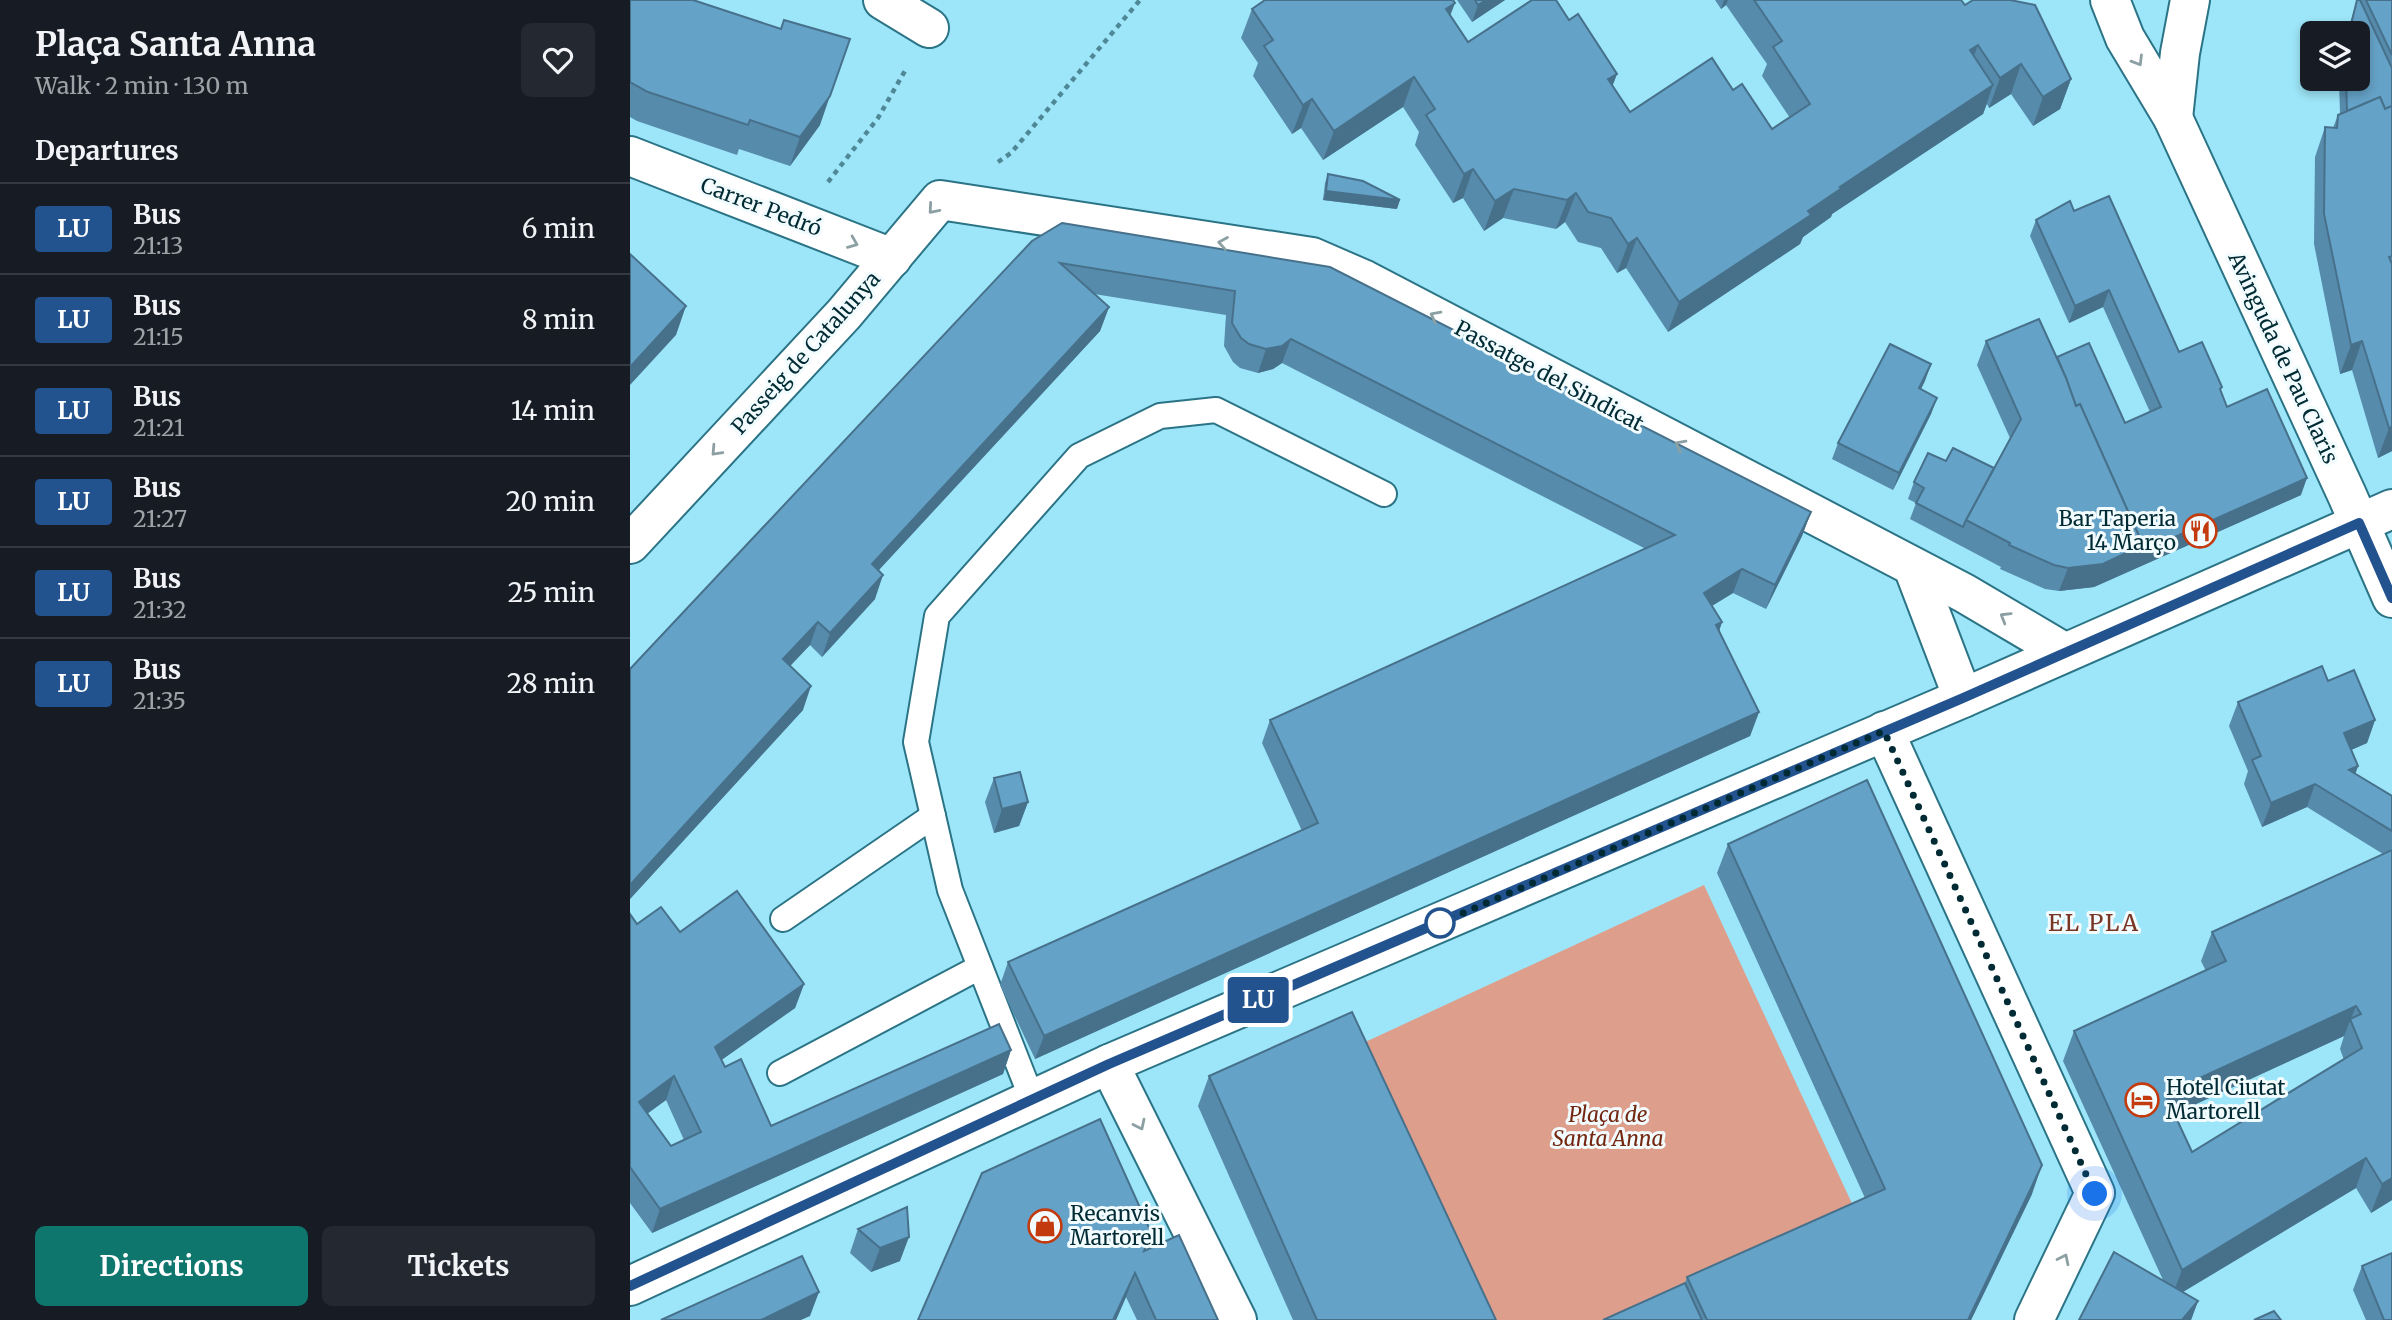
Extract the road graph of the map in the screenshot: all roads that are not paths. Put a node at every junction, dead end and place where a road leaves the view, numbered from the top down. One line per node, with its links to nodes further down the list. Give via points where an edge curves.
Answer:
1 (883, 0): 4 (street)
2 (2110, 0): 5 (street, Avinguda de Pau Claris, one-way to 5, via 2125,38)
3 (2190, 0): 5 (street)
4 (929, 28)
5 (2173, 118): 10 (street, Avinguda de Pau Claris)
6 (630, 156): 8 (street, Carrer Pedró, one-way to 8)
7 (940, 200): 8 (street, Passeig de Catalunya, one-way to 8); 12 (street, Passatge del Sindicat, one-way to 7, via 1365,280 1312,257)
8 (892, 258): 11 (street, Passeig de Catalunya, one-way to 11)
9 (1384, 494): 17 (lane, via 1216,410 1160,416 1079,456 937,616 916,742)
10 (2376, 516): 13 (street, Avinguda de Pau Claris); 14 (street)
11 (630, 544)
12 (1913, 567): 14 (street, Passatge del Sindicat, one-way to 12); 15 (street)
13 (2392, 598)
14 (2064, 652): 15 (street)
15 (1963, 698): 16 (street)
16 (1884, 731): 20 (street); 25 (street, one-way to 16, via 2095,1194)
17 (933, 817): 18 (lane); 19 (lane, via 950,890)
18 (783, 919)
19 (980, 967): 21 (lane); 22 (lane)
20 (1109, 1064): 22 (street); 24 (street, one-way to 24)
21 (780, 1073)
22 (1032, 1098): 23 (street)
23 (630, 1286)
24 (1237, 1320)
25 (2034, 1320)

